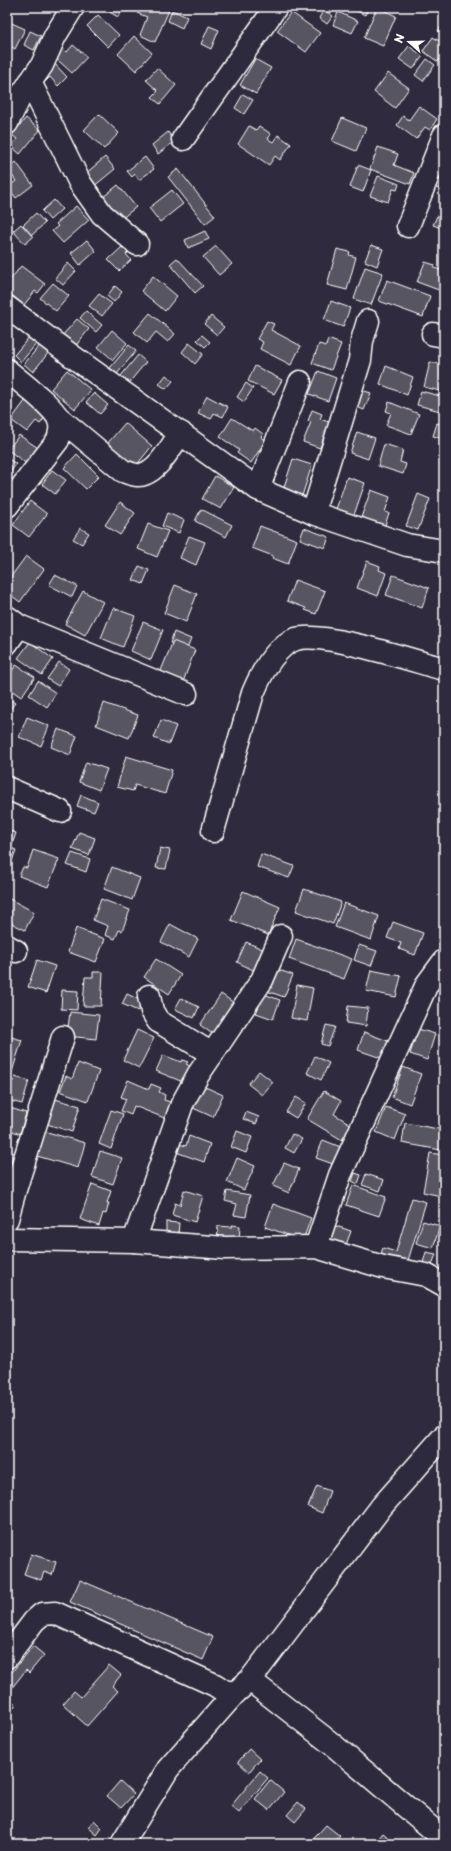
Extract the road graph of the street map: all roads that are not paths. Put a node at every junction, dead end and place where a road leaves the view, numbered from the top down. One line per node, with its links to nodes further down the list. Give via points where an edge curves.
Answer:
1 (73, 7): 3 (street)
2 (276, 7): 6 (street)
3 (30, 82): 4 (street); 8 (street, via 80,183 102,214)
4 (7, 124)
5 (444, 135): 7 (street)
6 (183, 139)
7 (408, 226)
8 (137, 244)
9 (7, 307): 14 (street)
10 (368, 321): 17 (street, via 360,360)
11 (7, 370): 13 (street)
12 (300, 382): 15 (street)
13 (58, 417): 14 (street, via 123,471 132,474 144,475 156,466); 16 (street, via 61,428 58,440)
14 (180, 433): 15 (street)
15 (258, 488): 17 (street)
16 (7, 506)
17 (313, 513): 18 (street, via 407,545)
18 (444, 551)
19 (11, 629): 21 (street)
20 (444, 669): 24 (street, via 320,638 295,640 276,653 253,692)
21 (186, 694)
22 (7, 788): 23 (street)
23 (60, 811)
24 (213, 832)
25 (280, 936): 29 (street, via 262,980)
26 (444, 961): 33 (street, via 427,984 340,1175)
27 (149, 996): 29 (street, via 152,1011 158,1021)
28 (63, 1036): 30 (street)
29 (212, 1054): 32 (street, via 182,1104)
30 (7, 1219)
31 (7, 1239): 32 (street)
32 (134, 1241): 33 (street, via 225,1248)
33 (316, 1247): 34 (street, via 383,1267 426,1275)
34 (444, 1284)
35 (444, 1436): 37 (street, via 382,1506)
36 (7, 1657): 37 (street, via 34,1621 42,1614 55,1613 224,1691)
37 (243, 1686): 38 (street, via 332,1744); 39 (street, via 168,1769)
38 (444, 1839)
39 (122, 1844)

